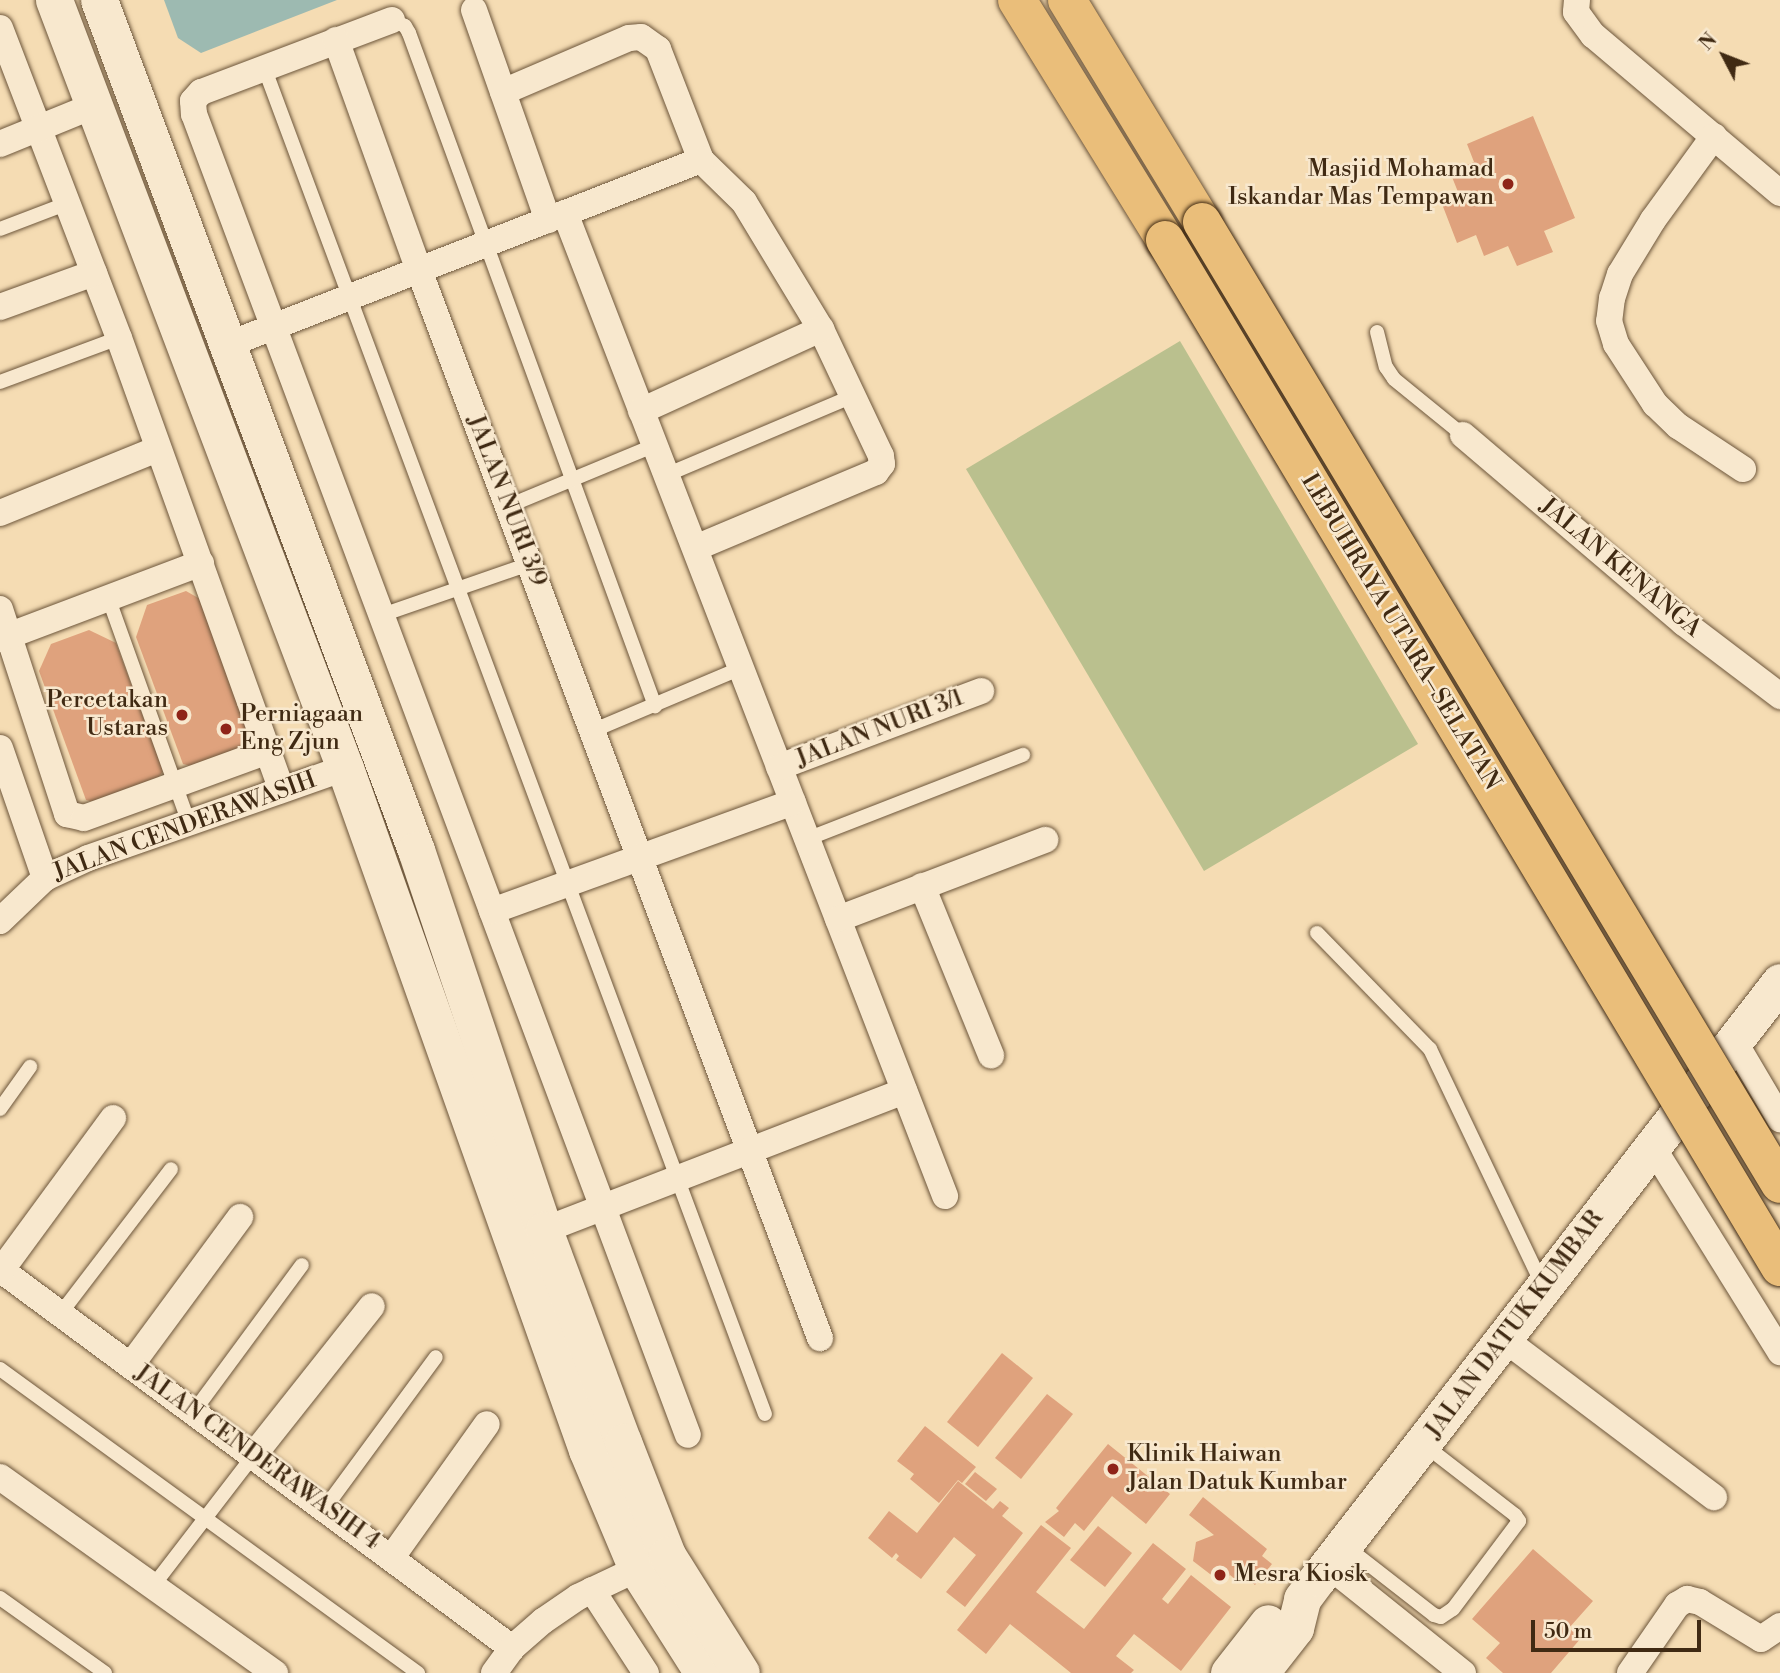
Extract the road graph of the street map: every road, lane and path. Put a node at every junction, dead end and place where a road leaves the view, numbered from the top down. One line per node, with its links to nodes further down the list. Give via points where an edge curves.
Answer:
1 (54, 0): 12 (main road)
2 (99, 0): 30 (main road)
3 (1017, 0): 94 (highway, LEBUHRAYA UTARA–SELATAN, bridge)
4 (1067, 0): 88 (highway, LEBUHRAYA UTARA–SELATAN, bridge)
5 (1577, 0): 14 (street, via 1576,12 1593,35)
6 (474, 10): 11 (street)
7 (392, 20): 8 (street); 21 (lane, via 409,33)
8 (336, 40): 10 (street); 22 (street, JALAN NURI 3/9)
9 (2, 41): 13 (street)
10 (264, 67): 24 (lane); 26 (street, via 201,92 193,101)
11 (503, 92): 16 (street, via 629,38 641,37 658,50 664,62); 19 (street)
12 (93, 106): 13 (street); 58 (main road)
13 (38, 129): 15 (street); 18 (street)
14 (1714, 135): 17 (street); 37 (street, via 1620,274 1609,321 1616,344 1655,404 1678,426)
15 (0, 144)
16 (701, 160): 19 (street); 27 (street, via 744,202)
17 (1780, 193)
18 (68, 203): 20 (lane); 23 (street)
19 (557, 217): 21 (street); 33 (street)
20 (0, 229)
21 (484, 245): 22 (street); 39 (lane)
22 (419, 270): 24 (street); 40 (street, JALAN NURI 3/9)
23 (94, 273): 25 (street); 29 (street)
24 (350, 297): 26 (street); 45 (lane)
25 (0, 307)
26 (274, 327): 30 (street); 48 (street)
27 (821, 329): 32 (street); 33 (street)
28 (1377, 332): 34 (lane, via 1394,379)
29 (119, 338): 31 (lane); 36 (street)
30 (227, 345): 92 (main road, via 416,850)
31 (0, 382)
32 (853, 396): 38 (lane); 42 (street, via 881,456 876,472)
33 (641, 411): 35 (street)
34 (1463, 435): 52 (street, JALAN KENANGA, via 1684,623)
35 (655, 445): 38 (street); 39 (lane)
36 (158, 449): 41 (street); 43 (street)
37 (1743, 469)
38 (666, 475): 42 (street)
39 (572, 480): 40 (lane); 53 (lane)
40 (508, 506): 44 (street, JALAN NURI 3/9)
41 (0, 513)
42 (695, 548): 50 (street)
43 (201, 563): 46 (street); 56 (street)
44 (529, 564): 45 (lane); 54 (street, JALAN NURI 3/9)
45 (458, 589): 48 (lane); 70 (lane)
46 (108, 597): 49 (street); 60 (lane)
47 (0, 609): 49 (street)
48 (382, 615): 72 (street)
49 (4, 638): 62 (street)
50 (741, 668): 53 (lane); 59 (street)
51 (981, 691): 59 (street, JALAN NURI 3/1)
52 (1780, 696)
53 (655, 706): 54 (lane)
54 (592, 731): 68 (street, JALAN NURI 3/9)
55 (0, 748): 64 (street)
56 (268, 751): 60 (street); 61 (street)
57 (1023, 755): 66 (lane)
58 (345, 768): 61 (street, JALAN CENDERAWASIH); 117 (main road, via 583,1437)
59 (779, 768): 63 (street)
60 (175, 783): 62 (street, via 84,818 67,814); 65 (lane)
61 (282, 790): 65 (street, JALAN CENDERAWASIH)
62 (60, 797): 64 (street)
63 (793, 802): 66 (street); 68 (street)
64 (21, 810): 69 (street)
65 (189, 823): 69 (street, JALAN CENDERAWASIH)
66 (807, 839): 73 (street)
67 (1045, 840): 71 (street)
68 (640, 858): 70 (street); 85 (street, JALAN NURI 3/9)
69 (45, 878): 74 (street, JALAN CENDERAWASIH)
70 (568, 884): 72 (street); 87 (lane)
71 (922, 886): 73 (street); 78 (street)
72 (492, 911): 90 (street)
73 (838, 919): 80 (street)
74 (0, 921)
75 (1317, 933): 96 (lane, via 1430,1049)
76 (1780, 982): 77 (main road, JALAN DATUK KUMBAR)
77 (1734, 1041): 83 (street); 84 (main road, JALAN DATUK KUMBAR)
78 (991, 1055)
79 (30, 1067): 81 (lane)
80 (904, 1091): 85 (street); 89 (street)
81 (0, 1109)
82 (113, 1118): 95 (street)
83 (1780, 1119)
84 (1652, 1146): 96 (main road, JALAN DATUK KUMBAR); 101 (street)
85 (750, 1151): 87 (street); 99 (street, JALAN NURI 3/9)
86 (171, 1169): 98 (lane)
87 (678, 1179): 90 (street); 106 (lane)
88 (1780, 1184)
89 (944, 1196)
90 (603, 1207): 92 (street); 108 (street)
91 (240, 1217): 103 (street)
92 (544, 1230): 130 (main road, via 667,1555)
93 (302, 1265): 105 (lane)
94 (1780, 1267)
95 (1, 1271): 98 (street, JALAN CENDERAWASIH 4)
96 (1543, 1288): 100 (main road, JALAN DATUK KUMBAR)
97 (372, 1306): 110 (street)
98 (61, 1313): 103 (street, JALAN CENDERAWASIH 4)
99 (820, 1338)
100 (1504, 1339): 109 (main road, JALAN DATUK KUMBAR); 112 (street)
101 (1780, 1352)
102 (436, 1357): 113 (lane)
103 (131, 1365): 105 (street, JALAN CENDERAWASIH 4)
104 (0, 1369): 114 (lane)
105 (195, 1410): 110 (street, JALAN CENDERAWASIH 4)
106 (765, 1414)
107 (488, 1424): 116 (street)
108 (688, 1435)
109 (1423, 1444): 115 (main road, JALAN DATUK KUMBAR); 115 (lane, via 1519,1521 1453,1609 1441,1617 1434,1615)
110 (253, 1456): 113 (street, JALAN CENDERAWASIH 4); 114 (lane)
111 (0, 1477): 118 (street)
112 (1714, 1497)
113 (325, 1508): 116 (street, JALAN CENDERAWASIH 4)
114 (208, 1517): 118 (lane); 126 (lane)
115 (1336, 1555): 121 (main road, JALAN DATUK KUMBAR); 133 (street)
116 (393, 1557): 123 (street, JALAN CENDERAWASIH 4)
117 (637, 1569): 119 (street); 129 (main road)
118 (153, 1586): 125 (street)
119 (592, 1590): 123 (street); 128 (street)
120 (0, 1598): 124 (lane)
121 (1290, 1605): 131 (main road, JALAN DATUK KUMBAR); 132 (main road, JALAN DATUK KUMBAR, via 1295,1628)
122 (1780, 1626): 134 (street, via 1761,1639 1700,1602 1687,1599 1677,1605)
123 (512, 1648): 127 (street)
124 (105, 1673)
125 (275, 1673)
126 (418, 1673)
127 (494, 1673)
128 (646, 1673)
129 (703, 1673)
130 (740, 1673)
131 (1229, 1673)
132 (1260, 1673)
133 (1462, 1673)
134 (1630, 1673)

